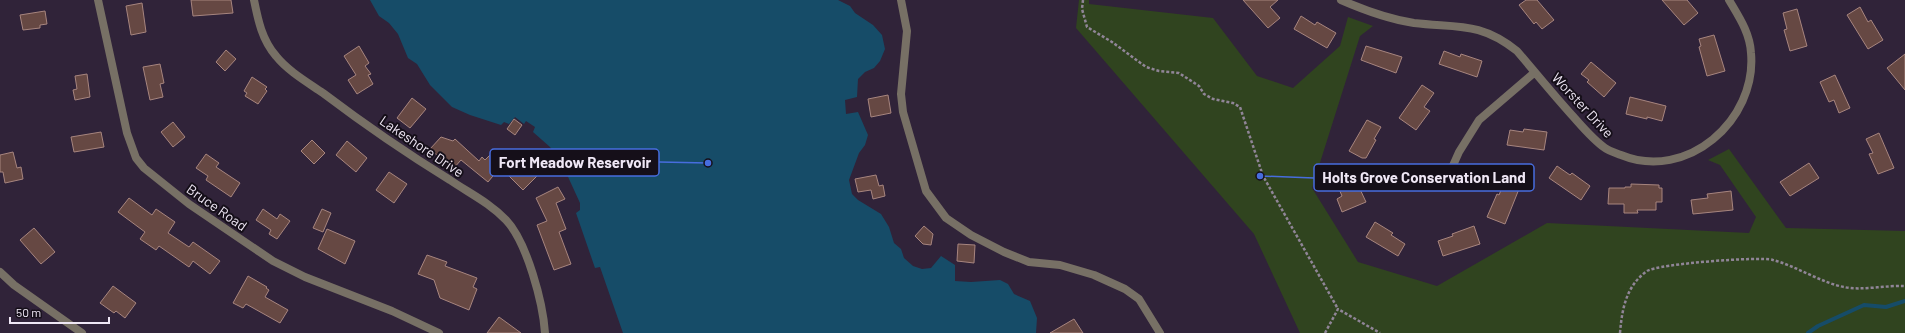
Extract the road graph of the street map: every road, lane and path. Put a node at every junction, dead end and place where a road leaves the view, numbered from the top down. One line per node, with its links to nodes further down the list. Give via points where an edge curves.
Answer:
1 (98, 0): 12 (street, Bruce Road, via 127,133 136,158 144,168 189,204 273,261)
2 (254, 0): 14 (street, Lakeshore Drive, via 265,39 286,66 345,110 482,200 508,221 530,266)
3 (901, 0): 15 (street, via 907,31 901,94 903,112 926,191 946,218 971,235 1029,262 1060,265 1094,275 1126,289 1139,299)
4 (1083, 0): 11 (path, via 1082,10 1087,27 1146,67 1179,73 1199,86 1204,94 1212,99 1240,107 1263,176)
5 (1341, 0): 7 (street, Worster Drive, via 1364,10 1413,23 1473,27 1492,34 1517,51)
6 (1729, 0): 7 (street, Worster Drive, via 1746,30 1752,52 1748,92 1737,114 1722,133 1698,150 1671,160 1649,162 1622,156 1604,148 1584,129)
7 (1535, 72): 8 (street, via 1479,120 1459,152)
8 (1447, 180)
9 (0, 272): 13 (street, via 14,285)
10 (1905, 286): 18 (path, via 1845,288 1772,259 1698,261 1648,270 1631,288 1625,301)
11 (1338, 309): 16 (path); 17 (path)
12 (436, 332)
13 (82, 333)
14 (545, 333)
15 (1160, 333)
16 (1325, 333)
17 (1380, 333)
18 (1620, 333)

